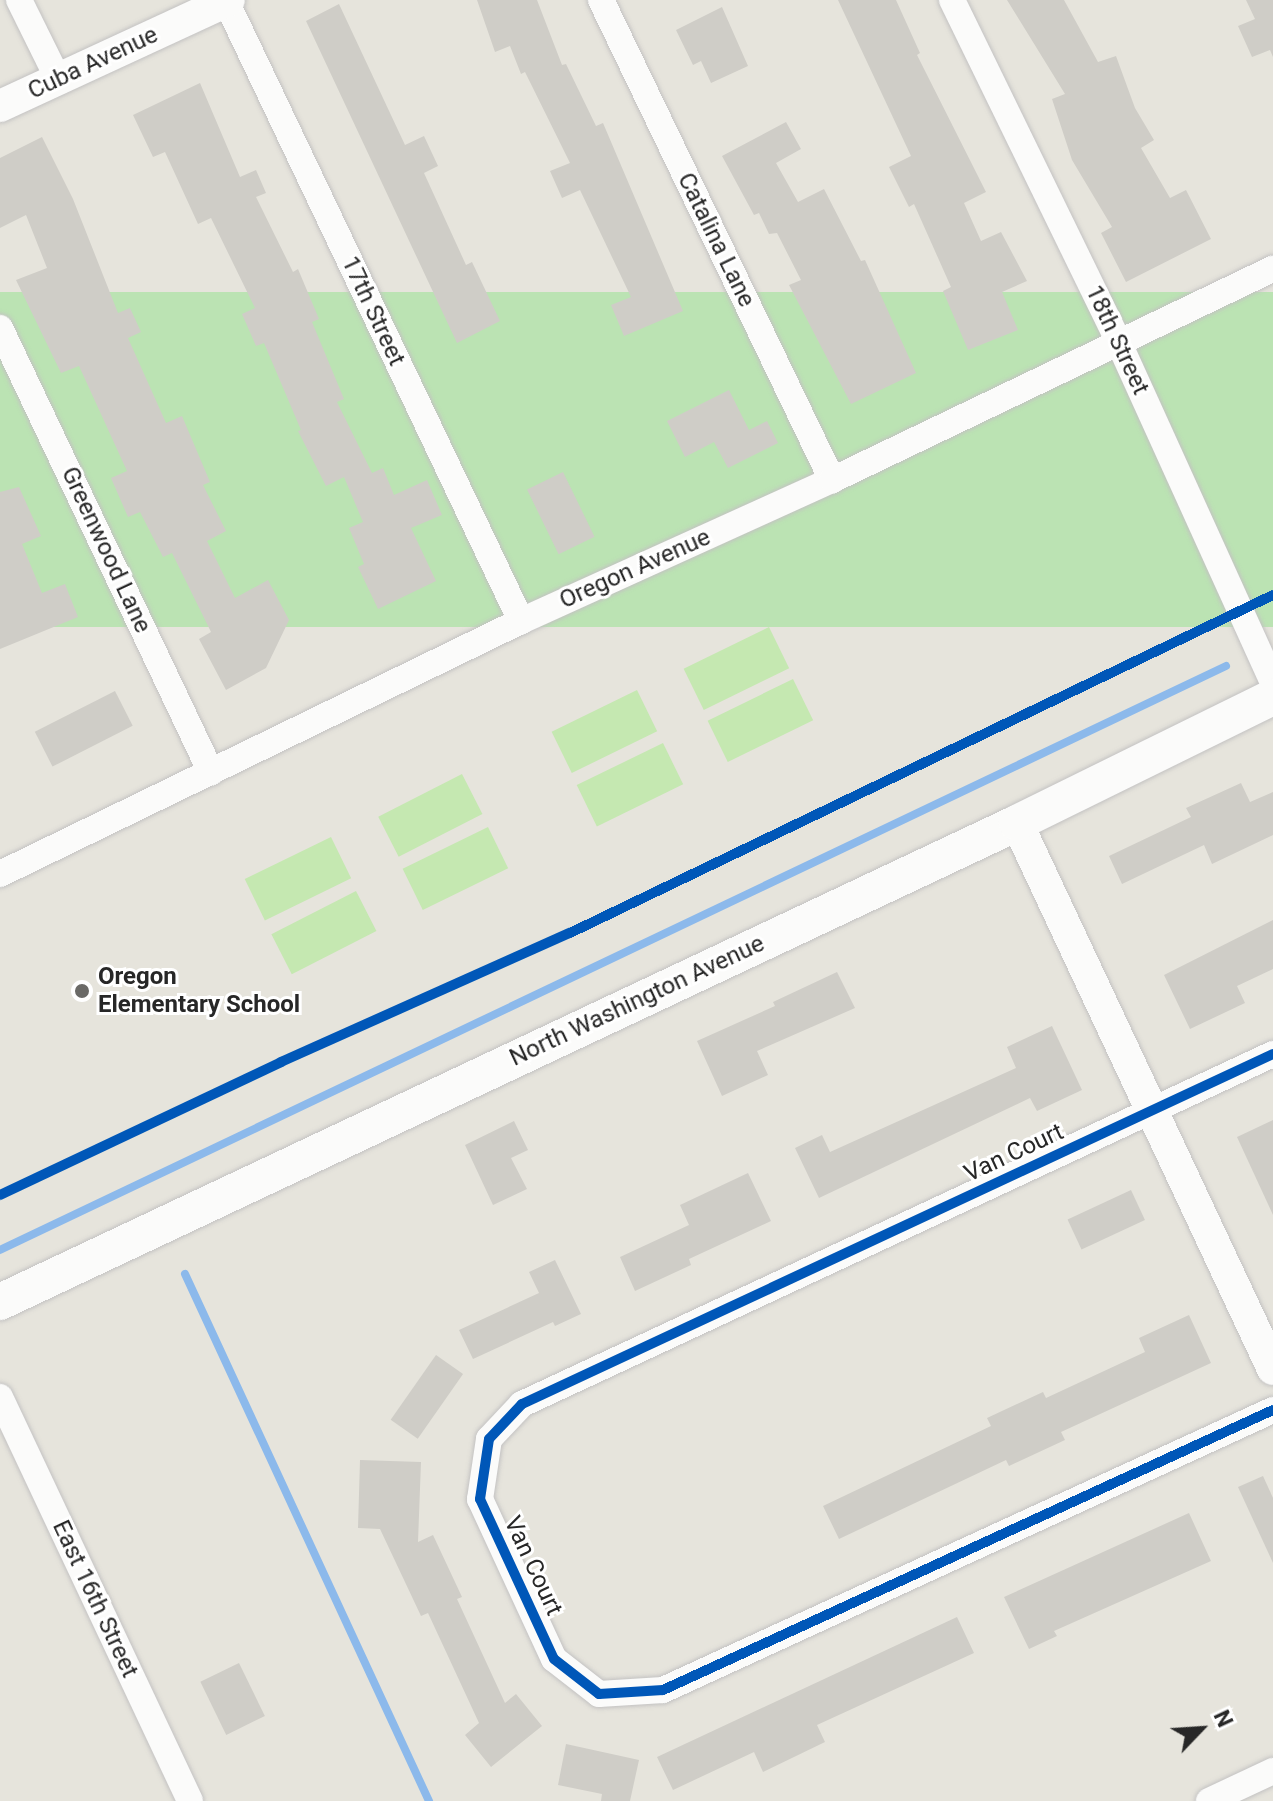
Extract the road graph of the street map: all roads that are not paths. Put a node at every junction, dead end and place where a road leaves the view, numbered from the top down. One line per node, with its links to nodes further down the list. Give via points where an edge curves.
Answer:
1 (19, 0): 5 (street)
2 (601, 0): 10 (street, Catalina Lane)
3 (952, 0): 9 (street, 18th Street)
4 (228, 1): 5 (street, Cuba Avenue); 11 (street, 17th Street)
5 (58, 79): 6 (street, Cuba Avenue)
6 (0, 106)
7 (1273, 269): 9 (street, Oregon Avenue)
8 (0, 328): 14 (street, Greenwood Lane)
9 (1119, 343): 10 (street, Oregon Avenue); 12 (street, 18th Street)
10 (832, 480): 11 (street, Oregon Avenue)
11 (521, 621): 14 (street, Oregon Avenue)
12 (1273, 683)
13 (1273, 697): 15 (main road, North Washington Avenue)
14 (211, 773): 16 (street, Oregon Avenue)
15 (1017, 823): 18 (street); 19 (main road, North Washington Avenue)
16 (0, 874)
17 (1273, 1054): 18 (street, Van Court)
18 (1152, 1110): 20 (street); 22 (street, Van Court, via 522,1404 489,1439 480,1499 554,1659 599,1694 663,1690)
19 (0, 1302)
20 (1273, 1369)
21 (0, 1397): 24 (street, East 16th Street)
22 (1273, 1410)
23 (1273, 1771): 25 (street)
24 (190, 1801)
25 (1209, 1801)

